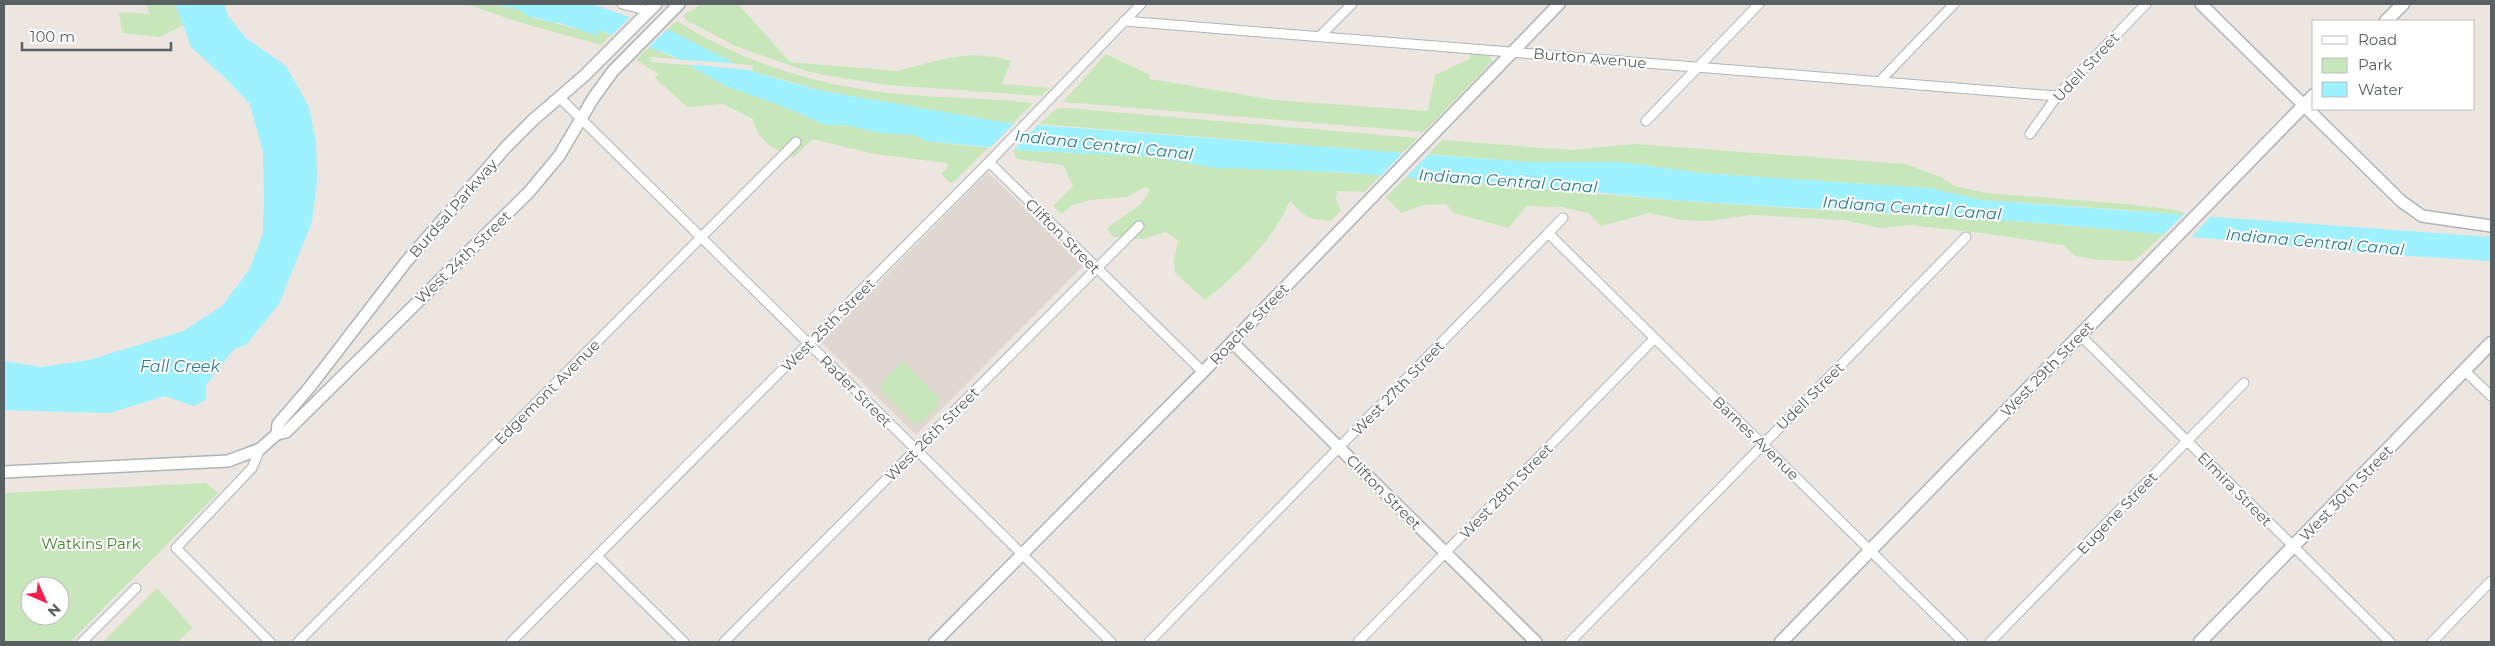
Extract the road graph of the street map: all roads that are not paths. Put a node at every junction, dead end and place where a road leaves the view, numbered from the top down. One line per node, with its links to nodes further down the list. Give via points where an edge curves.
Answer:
1 (622, 4): 11 (street)
2 (679, 4): 22 (street, West 24th Street, via 602,85)
3 (1141, 4): 13 (street, West 25th Street)
4 (1352, 4): 14 (street)
5 (1559, 4): 15 (street, Roache Street)
6 (1759, 4): 16 (street)
7 (1954, 4): 17 (street)
8 (2146, 4): 18 (street, Udell Street)
9 (2201, 4): 21 (street)
10 (2403, 4): 12 (main road)
11 (649, 11): 19 (street, Burdsal Parkway)
12 (2387, 20)
13 (1124, 21): 14 (street, Burton Avenue); 26 (street, West 25th Street)
14 (1320, 36): 15 (street, Burton Avenue)
15 (1512, 52): 16 (street, Burton Avenue); 36 (street, Roache Street)
16 (1697, 67): 17 (street, Burton Avenue); 23 (street)
17 (1879, 82): 18 (street, Burton Avenue)
18 (2057, 96): 24 (street, Udell Street)
19 (559, 97): 22 (street, Rader Street); 43 (street, Burdsal Parkway, via 516,136 418,247 278,424)
20 (2312, 97): 21 (main road, West 29th Street)
21 (2304, 104): 29 (street, via 2401,201 2422,216); 34 (main road, West 29th Street)
22 (581, 119): 32 (street, Rader Street); 43 (street, West 24th Street, via 559,156 529,192 286,432)
23 (1646, 121)
24 (2030, 134)
25 (796, 142): 32 (street, Edgemont Avenue)
26 (991, 159): 33 (street, Clifton Street); 37 (street, West 25th Street)
27 (1563, 218): 30 (street, West 27th Street)
28 (1139, 226): 33 (street, West 26th Street)
29 (2491, 226)
30 (1548, 233): 35 (street, Barnes Avenue); 46 (street, West 27th Street)
31 (1966, 237): 45 (street, Udell Street)
32 (702, 238): 37 (street, Rader Street); 59 (street, Edgemont Avenue)
33 (1097, 269): 40 (street, Clifton Street); 48 (street, West 26th Street)
34 (2080, 335): 44 (street, Elmira Street); 51 (main road, West 29th Street)
35 (1654, 339): 45 (street, Barnes Avenue); 52 (street, West 28th Street)
36 (1232, 342): 40 (street, Roache Street); 46 (street, Clifton Street)
37 (809, 344): 48 (street, Rader Street); 53 (street, West 25th Street)
38 (2491, 344): 39 (main road, West 30th Street)
39 (2465, 371): 42 (street); 50 (main road, West 30th Street)
40 (1203, 372): 54 (street, Roache Street)
41 (2244, 384): 44 (street, Eugene Street)
42 (2491, 396)
43 (277, 434): 47 (street)
44 (2187, 441): 50 (street, Elmira Street); 71 (street, Eugene Street)
45 (1763, 444): 51 (street, Barnes Avenue); 68 (street, Udell Street)
46 (1339, 448): 52 (street, Clifton Street); 65 (street, West 27th Street)
47 (260, 449): 49 (street, via 228,461); 58 (street, via 252,468 176,548)
48 (916, 450): 54 (street, Rader Street); 62 (street, West 26th Street)
49 (4, 472)
50 (2293, 546): 72 (main road, West 30th Street); 73 (street, Elmira Street)
51 (1870, 550): 69 (main road, West 29th Street); 70 (street, Barnes Avenue)
52 (1445, 553): 66 (street, West 28th Street); 67 (street, Clifton Street)
53 (597, 556): 60 (street, West 25th Street); 61 (street)
54 (1023, 556): 63 (street, Roache Street); 64 (street, Rader Street)
55 (2491, 581): 74 (street)
56 (136, 588): 57 (street)
57 (82, 642)
58 (270, 642)
59 (298, 642)
60 (511, 642)
61 (684, 642)
62 (724, 642)
63 (935, 642)
64 (1111, 642)
65 (1149, 642)
66 (1358, 642)
67 (1536, 642)
68 (1570, 642)
69 (1781, 642)
70 (1963, 642)
71 (1990, 642)
72 (2200, 642)
73 (2390, 642)
74 (2432, 642)

